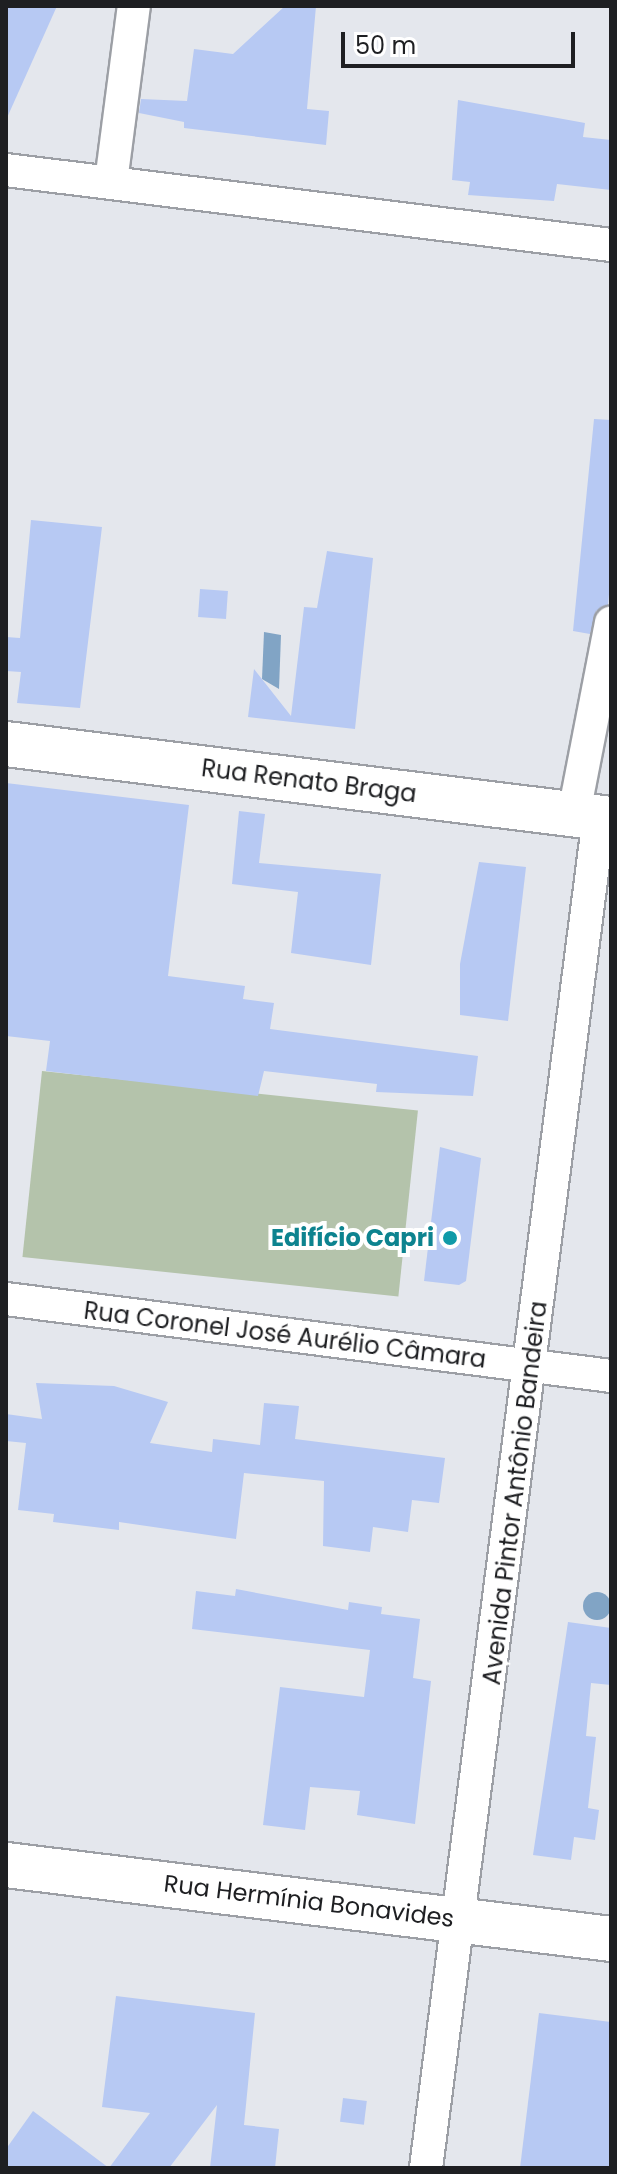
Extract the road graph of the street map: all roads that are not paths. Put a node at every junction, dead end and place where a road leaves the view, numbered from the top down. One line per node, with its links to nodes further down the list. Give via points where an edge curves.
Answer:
1 (134, 6): 3 (street)
2 (6, 170): 3 (street)
3 (111, 182): 4 (street)
4 (611, 245)
5 (611, 623): 7 (street, Avenida Pintor Antônio Bandeira)
6 (6, 744): 7 (main road, Rua Renato Braga)
7 (595, 816): 9 (street, Avenida Pintor Antônio Bandeira)
8 (6, 1299): 9 (street, Rua Coronel José Aurélio Câmara)
9 (533, 1366): 10 (street, Rua Coronel José Aurélio Câmara); 12 (street, Avenida Pintor Antônio Bandeira)
10 (611, 1376)
11 (6, 1865): 12 (main road, Rua Hermínia Bonavides)
12 (459, 1919): 13 (main road, Rua Hermínia Bonavides); 14 (street, Avenida Pintor Antônio Bandeira)
13 (611, 1939)
14 (426, 2168)

